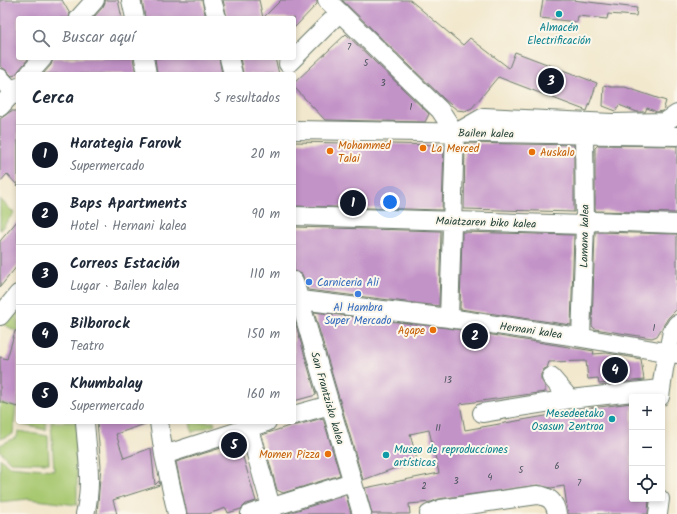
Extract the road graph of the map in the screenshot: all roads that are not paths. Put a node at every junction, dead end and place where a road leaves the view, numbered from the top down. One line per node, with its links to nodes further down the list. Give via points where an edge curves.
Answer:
1 (95, 0): 5 (street)
2 (131, 0): 6 (street)
3 (212, 0): 7 (street)
4 (333, 6): 8 (street); 22 (street, via 440,110)
5 (81, 16)
6 (135, 16)
7 (216, 16)
8 (296, 54)
9 (41, 60): 14 (street)
10 (144, 60): 15 (street)
11 (230, 60): 16 (street)
12 (291, 60): 13 (street)
13 (288, 64)
14 (31, 72)
15 (147, 72)
16 (232, 72)
17 (0, 78): 18 (street)
18 (16, 91): 19 (street)
19 (0, 107)
20 (677, 114): 22 (street, via 665,122 612,124 484,117)
21 (296, 130): 22 (street, Bailen kalea)
22 (455, 133): 23 (street, Bailen kalea); 26 (street)
23 (584, 134): 24 (street, Bailen kalea); 27 (street, Lamana kalea)
24 (677, 136)
25 (296, 216): 26 (street, Maiatzaren biko kalea)
26 (451, 220): 27 (street, Maiatzaren biko kalea); 33 (street)
27 (584, 224): 28 (street, Maiatzaren biko kalea, via 594,221); 35 (street, Lamana kalea)
28 (677, 224)
29 (296, 287): 31 (street, San Frantzisko kalea)
30 (16, 296): 32 (street)
31 (300, 300): 33 (street, Hernani kalea); 40 (street, San Frantzisko kalea)
32 (0, 316)
33 (449, 318): 35 (street, Hernani kalea)
34 (677, 324): 36 (street, via 672,332)
35 (581, 337): 36 (street, Hernani kalea)
36 (672, 353): 38 (street)
37 (551, 377): 39 (street)
38 (660, 393): 39 (street)
39 (570, 399): 41 (street)
40 (330, 405): 42 (street); 47 (street, San Frantzisko kalea)
41 (482, 413)
42 (296, 414)
43 (85, 424): 50 (street, via 89,499)
44 (159, 424): 46 (street)
45 (248, 425): 46 (street); 49 (street)
46 (164, 455): 51 (street)
47 (352, 482): 49 (street); 53 (street, San Frantzisko kalea)
48 (660, 502): 56 (street)
49 (272, 511): 52 (street)
50 (81, 513)
51 (177, 514)
52 (250, 514)
53 (362, 514)
54 (429, 514): 55 (street, via 442,509 537,495 552,500)
55 (557, 514)
56 (658, 514)

